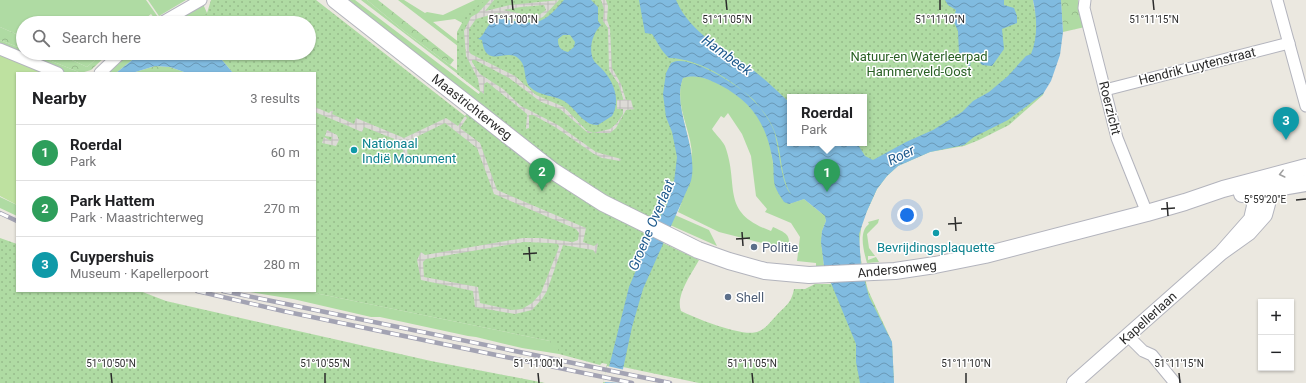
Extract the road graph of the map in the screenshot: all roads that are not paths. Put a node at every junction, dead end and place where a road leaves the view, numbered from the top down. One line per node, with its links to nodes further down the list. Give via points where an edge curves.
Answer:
1 (201, 0): 5 (street)
2 (335, 0): 18 (main road, Maastrichterweg, via 553,170 585,193)
3 (1085, 0): 13 (street, Roerzicht, via 1084,8)
4 (1278, 0): 6 (street)
5 (173, 16)
6 (1289, 43): 13 (street, Hendrik Luytenstraat); 14 (street)
7 (0, 49): 8 (street)
8 (16, 56)
9 (27, 60): 11 (street)
10 (114, 60): 12 (street)
11 (56, 72)
12 (101, 72)
13 (1105, 90): 19 (street, Roerzicht, via 1117,138)
14 (1306, 106)
15 (1306, 167): 17 (main road, one-way to 17)
16 (1306, 183): 17 (main road)
17 (1258, 187): 19 (main road, Andersonweg, via 1222,189); 20 (street, Kapellerlaan, via 1251,219); 20 (street, Kapellerlaan, via 1268,204 1265,215 1249,234)
18 (618, 211): 19 (main road, Andersonweg, via 698,250 729,261 765,271 818,275 912,269 979,256)
19 (1147, 213)
20 (1221, 253): 21 (street, Kapellerlaan)
21 (1128, 336): 22 (street, Kapellerlaan); 23 (street, via 1143,351 1152,355)
22 (1074, 383)
23 (1175, 383)

